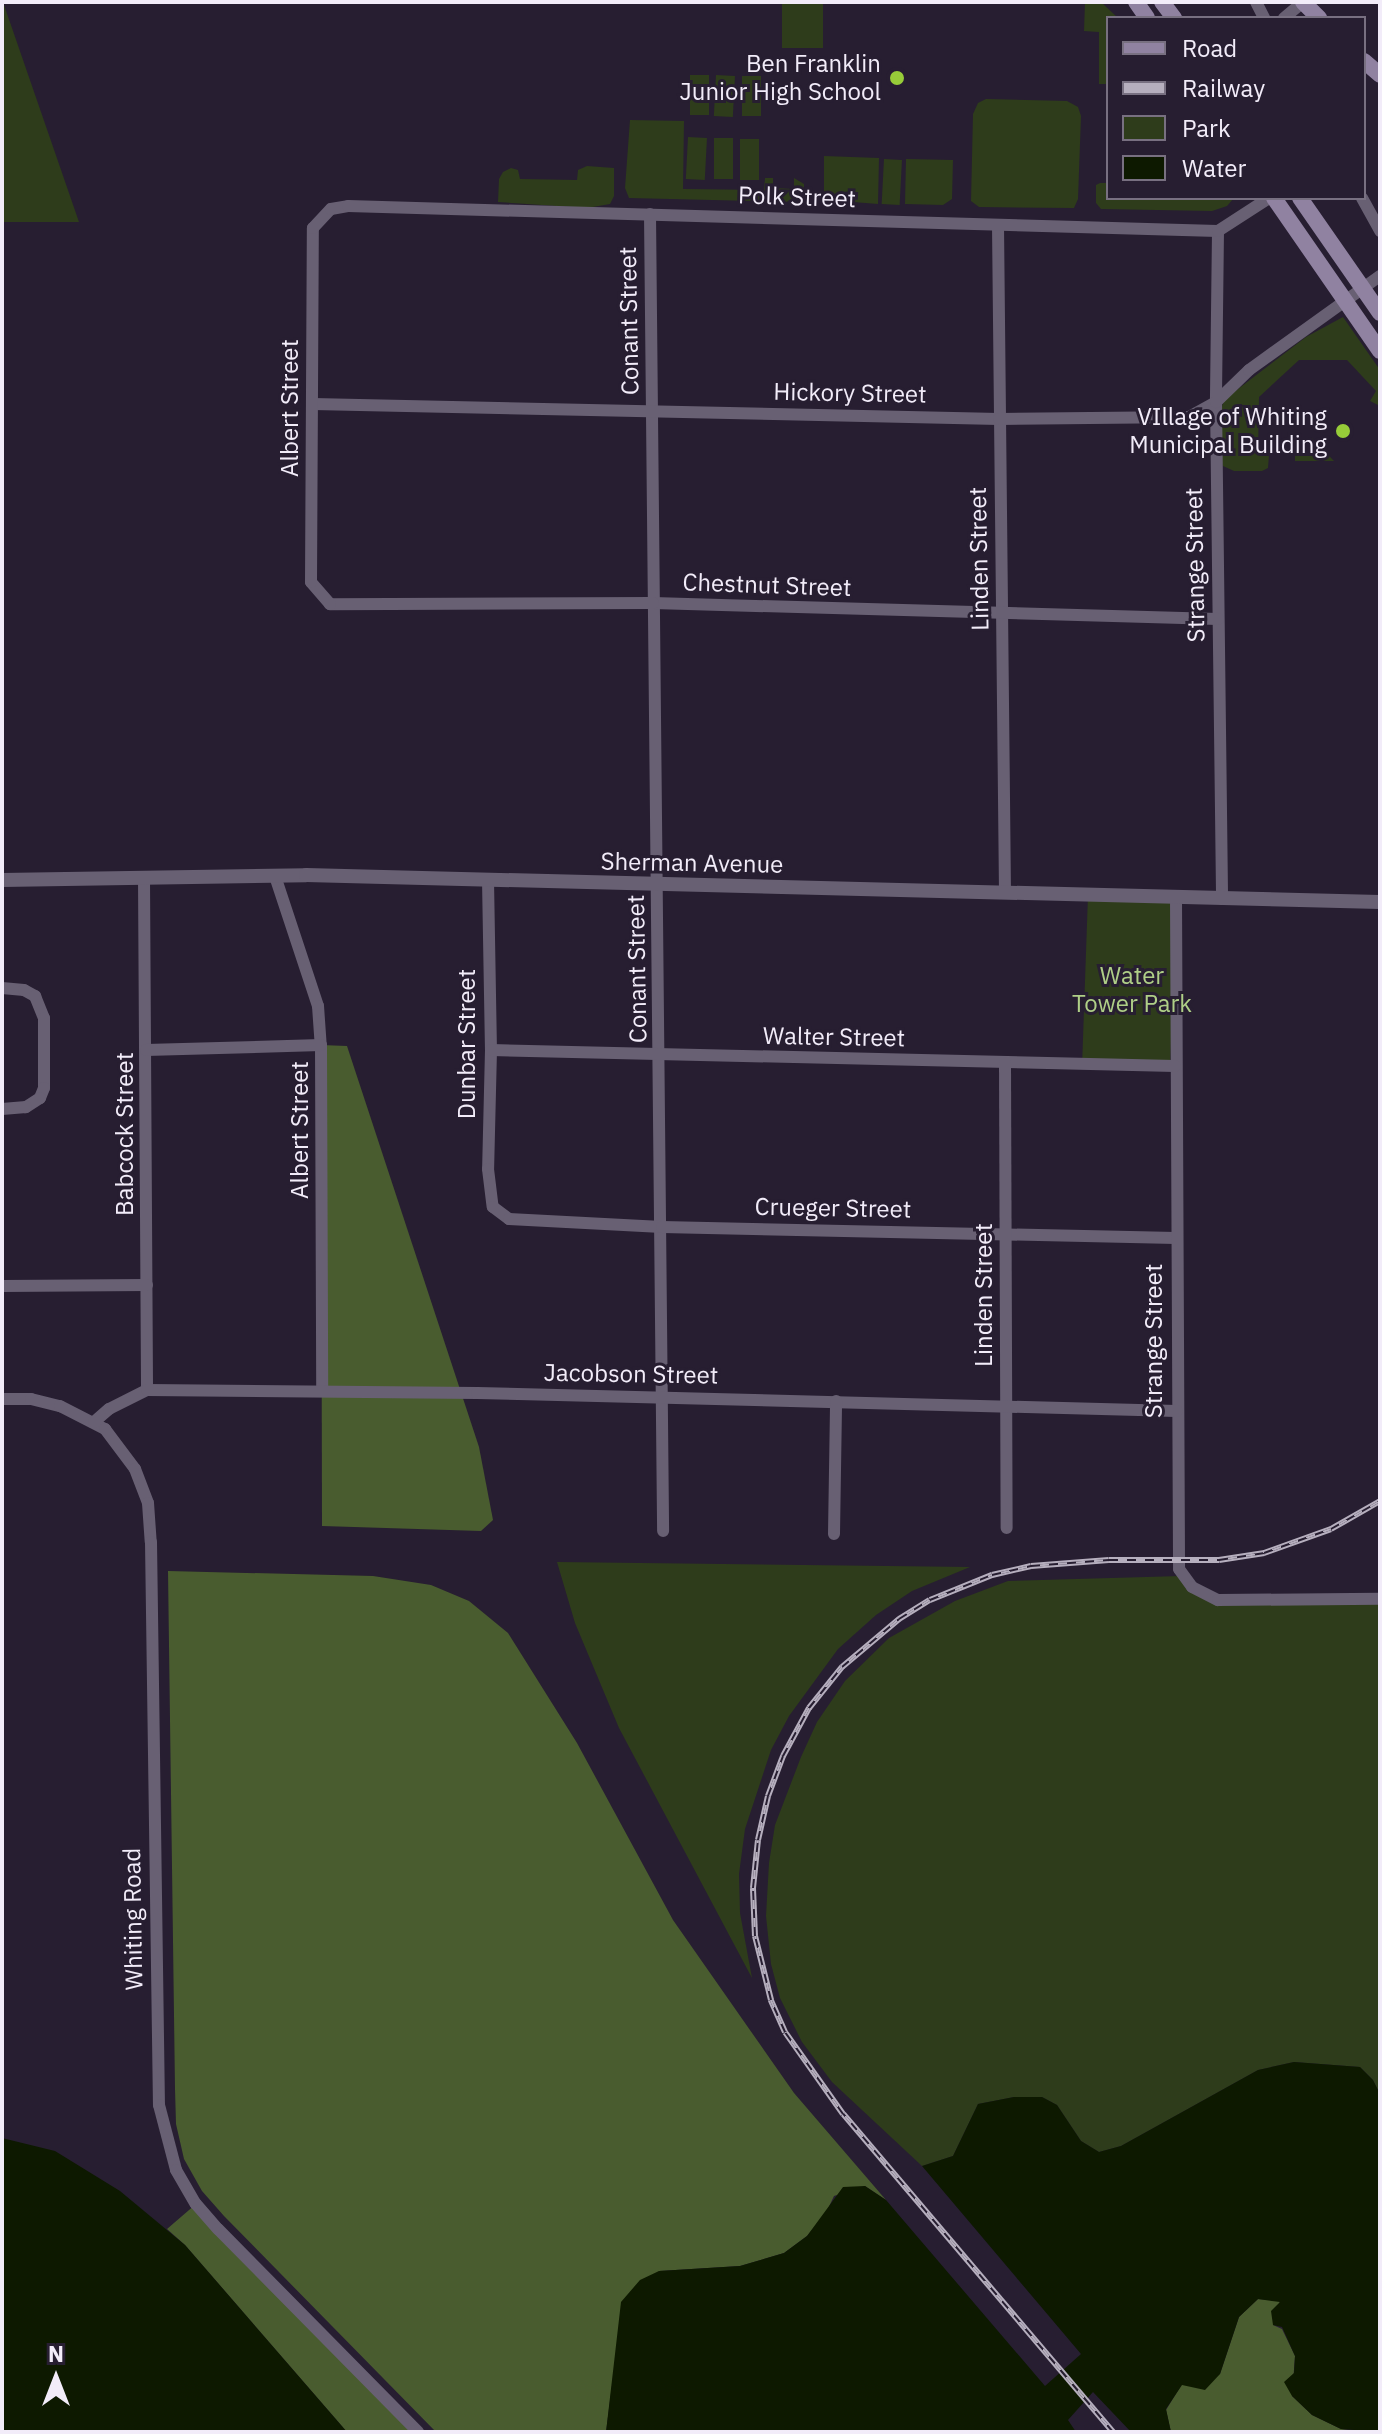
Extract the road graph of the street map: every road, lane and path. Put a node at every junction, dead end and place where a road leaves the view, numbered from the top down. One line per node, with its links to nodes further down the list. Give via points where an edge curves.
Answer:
1 (1303, 2): 2 (street)
2 (1286, 16)
3 (1269, 200): 10 (street)
4 (1273, 200): 14 (main road)
5 (1301, 200): 13 (main road)
6 (1363, 200): 11 (street)
7 (650, 214): 8 (street, Polk Street, via 348,206 331,209); 9 (street, Polk Street); 19 (street, Conant Street)
8 (318, 220): 18 (street, Albert Street, via 312,241)
9 (998, 225): 10 (street, Polk Street); 20 (street, Linden Street)
10 (1218, 231): 17 (street, Strange Street)
11 (1380, 231)
12 (1380, 276): 13 (street, Hickory Street)
13 (1364, 289): 14 (street, Hickory Street); 15 (main road)
14 (1347, 301): 16 (main road); 17 (street, Hickory Street, via 1249,370)
15 (1380, 313)
16 (1380, 351)
17 (1216, 402): 20 (street, Hickory Street, via 1189,417 1164,419); 24 (street, Strange Street)
18 (313, 404): 19 (street, Hickory Street); 21 (street, Albert Street, via 311,582)
19 (653, 410): 20 (street, Hickory Street); 22 (street, Conant Street)
20 (999, 419): 23 (street, Linden Street)
21 (319, 595): 22 (street, Chestnut Street, via 330,604)
22 (653, 603): 23 (street, Chestnut Street); 29 (street, Conant Street)
23 (1001, 614): 24 (street, Chestnut Street); 30 (street, Linden Street)
24 (1218, 619): 32 (street, Strange Street)
25 (275, 876): 26 (street, Sherman Avenue); 28 (street, Sherman Avenue); 35 (street, Albert Street, via 318,1006)
26 (144, 878): 27 (street, Sherman Avenue); 36 (street, Babcock Street)
27 (2, 880)
28 (488, 880): 29 (street, Sherman Avenue); 37 (street, Dunbar Street)
29 (658, 884): 30 (street, Sherman Avenue); 38 (street, Conant Street)
30 (1005, 892): 31 (street, Sherman Avenue)
31 (1176, 898): 32 (street, Sherman Avenue); 40 (street, Strange Street)
32 (1222, 899): 33 (street, Sherman Avenue)
33 (1380, 902)
34 (2, 988): 41 (street, via 35,996 44,1018 44,1088 26,1107)
35 (321, 1045): 36 (street); 49 (street, Albert Street)
36 (146, 1050): 46 (street, Babcock Street)
37 (491, 1050): 38 (street, Walter Street); 42 (street, Dunbar Street, via 488,1169)
38 (660, 1055): 39 (street, Walter Street); 43 (street, Conant Street)
39 (1005, 1063): 40 (street, Walter Street); 44 (street, Linden Street)
40 (1175, 1066): 45 (street, Strange Street)
41 (2, 1109)
42 (493, 1207): 43 (street, Crueger Street, via 509,1219 526,1222)
43 (662, 1227): 44 (street, Crueger Street); 50 (street, Conant Street)
44 (1006, 1233): 45 (street, Crueger Street); 53 (street, Linden Street)
45 (1176, 1238): 54 (street, Strange Street)
46 (147, 1285): 47 (street); 48 (street, Babcock Street)
47 (2, 1286)
48 (147, 1390): 49 (street, Jacobson Street); 55 (street, Jacobson Street)
49 (322, 1391): 50 (street, Jacobson Street)
50 (663, 1397): 52 (street, Jacobson Street); 57 (street, Conant Street)
51 (2, 1399): 55 (street, Whiting Road, via 46,1402)
52 (836, 1401): 53 (street, Jacobson Street); 58 (street)
53 (1007, 1406): 54 (street, Jacobson Street); 56 (street, Linden Street)
54 (1177, 1411): 59 (street, Strange Street, via 1177,1561 1185,1582 1206,1596 1227,1601)
55 (94, 1422): 60 (street, Whiting Road, via 116,1440 135,1469 151,1520 159,2105 169,2152 196,2204)
56 (1007, 1528)
57 (663, 1531)
58 (834, 1534)
59 (1380, 1599)
60 (418, 2432)

